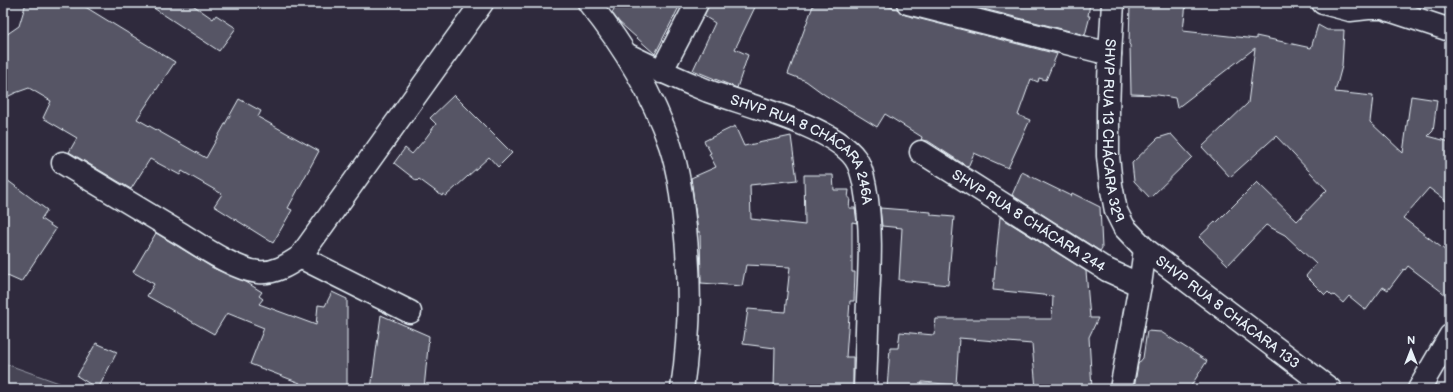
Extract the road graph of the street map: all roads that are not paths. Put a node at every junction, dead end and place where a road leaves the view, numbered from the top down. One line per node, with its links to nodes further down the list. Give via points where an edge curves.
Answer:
1 (482, 3): 15 (street)
2 (589, 3): 10 (street)
3 (697, 3): 11 (street)
4 (908, 3): 9 (street)
5 (1113, 3): 9 (street, SHVP RUA 13 CHÁCARA 329)
6 (1323, 3): 7 (street, via 1350,10)
7 (1371, 6): 8 (street)
8 (1450, 30)
9 (1110, 54): 14 (street, SHVP RUA 13 CHÁCARA 329, via 1108,156 1111,185 1116,211 1124,227)
10 (628, 55): 11 (street, SHVP RUA 8 CHÁCARA 246A); 19 (street, via 658,114 670,145 680,183 690,284 687,358)
11 (661, 72): 20 (street, SHVP RUA 8 CHÁCARA 246A, via 824,134 850,152 856,160 863,177 868,205 870,241)
12 (921, 152): 16 (street, SHVP RUA 8 CHÁCARA 244, via 1107,270)
13 (63, 164): 15 (street, via 207,250 249,270 272,271)
14 (1145, 249): 16 (street); 22 (street, SHVP RUA 8 CHÁCARA 133)
15 (300, 257): 17 (street)
16 (1140, 285): 21 (street)
17 (410, 312)
18 (1450, 336): 23 (street)
19 (682, 389)
20 (865, 389)
21 (1121, 389)
22 (1330, 389)
23 (1419, 389)

